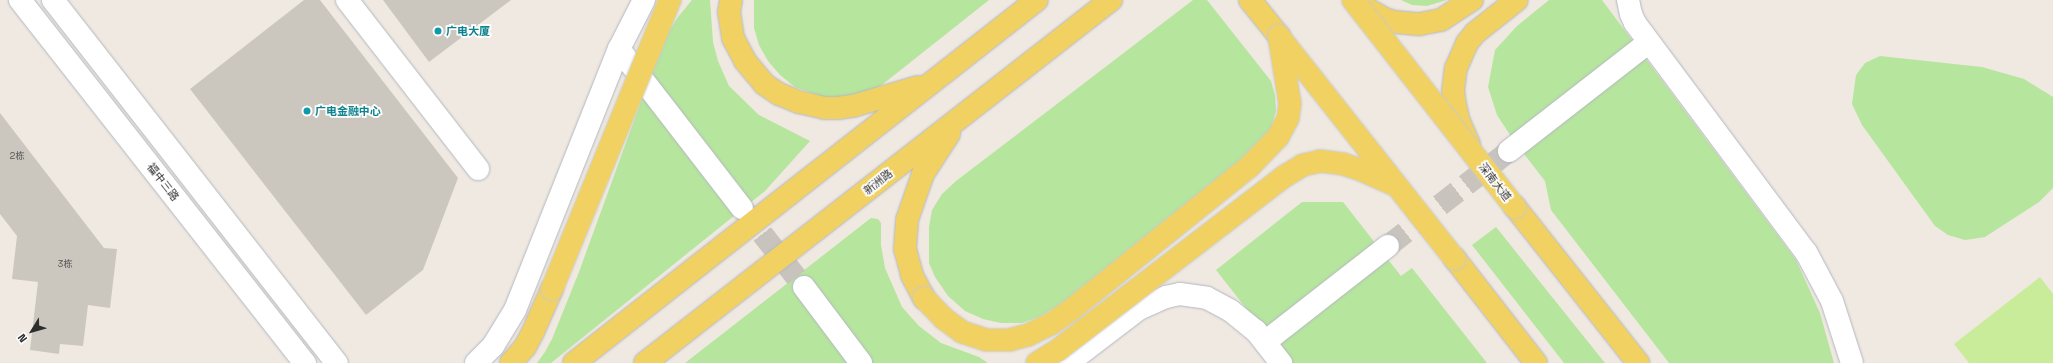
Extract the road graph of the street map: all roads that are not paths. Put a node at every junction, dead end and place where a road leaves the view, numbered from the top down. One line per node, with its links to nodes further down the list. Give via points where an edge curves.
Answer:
1 (20, 0): 28 (street, 福中三路)
2 (53, 0): 29 (street)
3 (347, 0): 22 (street)
4 (644, 0): 17 (street)
5 (670, 0): 31 (main road, bridge, via 552,289 525,347)
6 (731, 0): 18 (main road, via 729,12 733,38 745,61 764,84 779,94 824,108 853,106)
7 (1037, 0): 18 (main road)
8 (1111, 0): 19 (main road, 新洲路)
9 (1250, 0): 15 (main road)
10 (1353, 0): 21 (main road, 深南大道, bridge)
11 (1356, 0): 12 (main road, via 1385,19 1420,24 1441,20)
12 (1472, 0)
13 (1517, 0): 21 (main road, bridge, via 1475,33 1467,43 1456,68 1453,91 1455,105 1459,122)
14 (1628, 0): 16 (street, via 1631,14)
15 (1279, 36): 19 (main road, bridge, via 1290,104 1288,118 1278,137 1250,166 1061,317 1028,335 1009,340 986,340 962,332 943,318 924,298 912,275 905,249 907,220 923,174); 23 (main road, bridge)
16 (1649, 42): 20 (street); 40 (street, via 1806,252 1832,301)
17 (619, 49): 24 (street); 30 (street, via 515,310 493,346)
18 (929, 84): 32 (main road)
19 (958, 120): 33 (main road, 新洲路)
20 (1509, 151)
21 (1476, 157): 39 (main road, 深南大道, bridge)
22 (478, 169)
23 (1396, 185): 35 (main road, bridge, via 1343,164 1320,161 1303,165 1285,176 1058,350); 38 (main road, bridge)
24 (742, 208)
25 (1388, 246): 27 (street)
26 (804, 287): 34 (street)
27 (1265, 342): 36 (street, via 1244,321 1220,304 1207,298 1180,294 1166,296 1139,309); 37 (street)
28 (305, 363)
29 (337, 363)
30 (476, 363)
31 (512, 363)
32 (574, 363)
33 (645, 363)
34 (861, 363)
35 (1037, 363)
36 (1068, 363)
37 (1281, 363)
38 (1536, 363)
39 (1638, 363)
40 (1852, 363)

